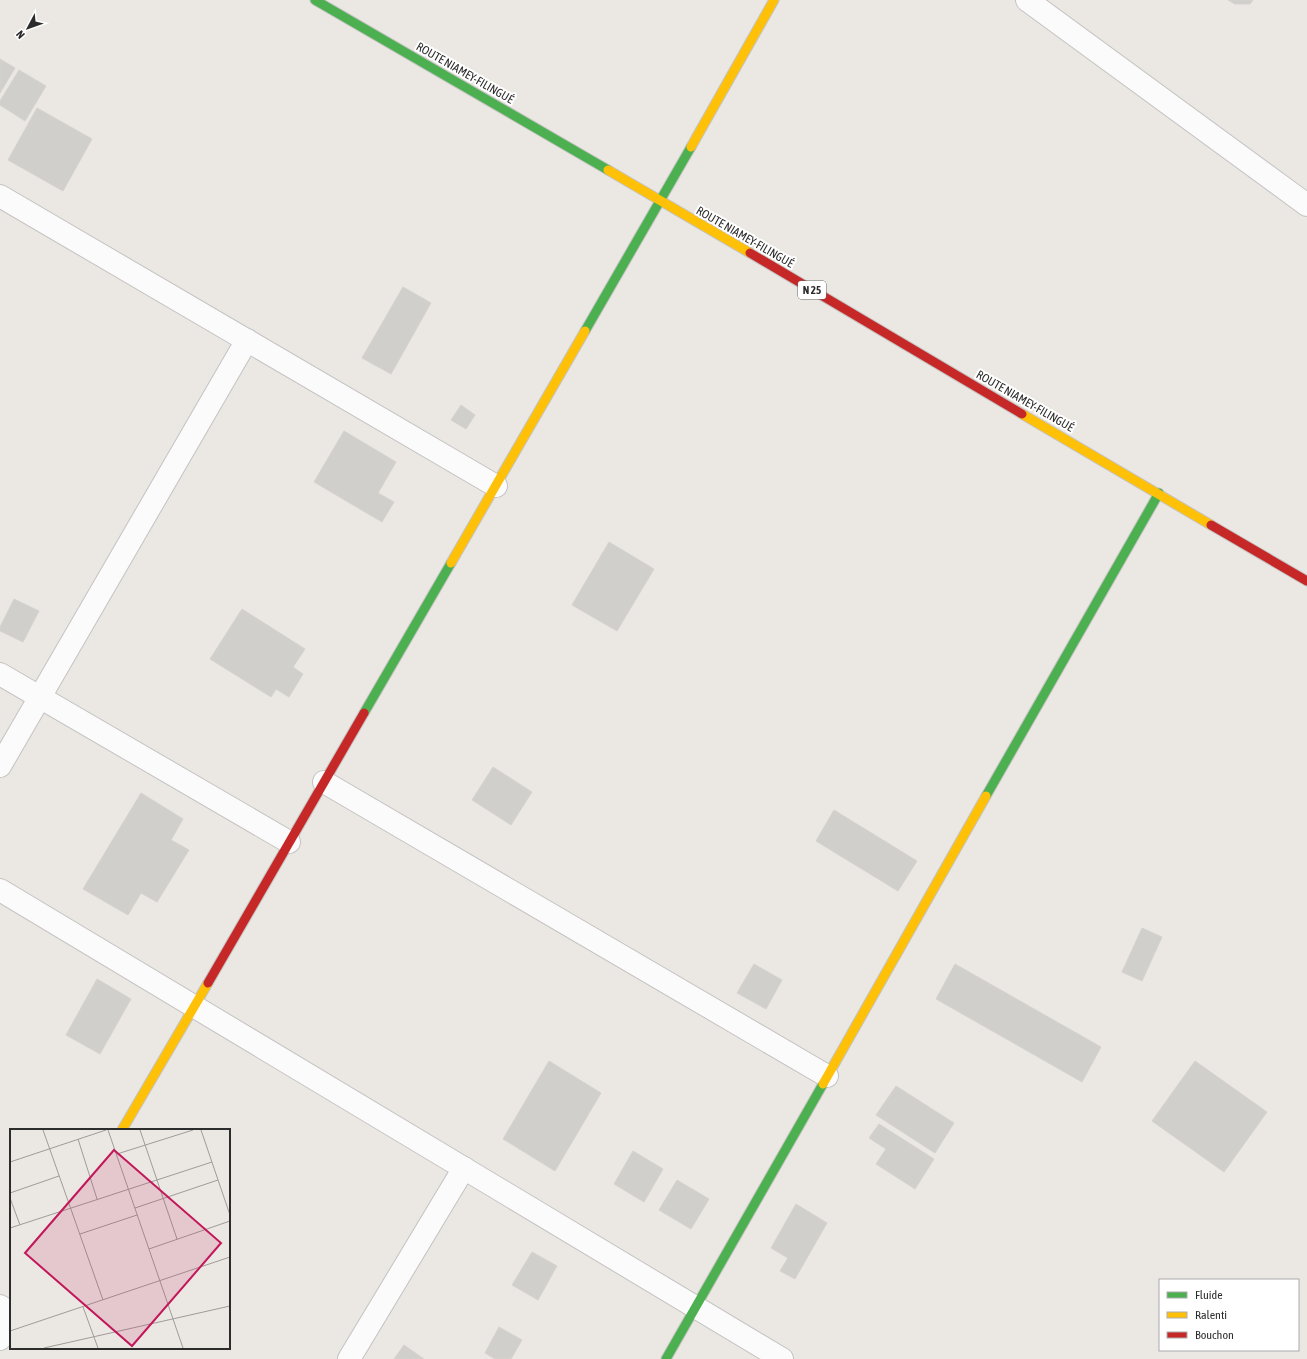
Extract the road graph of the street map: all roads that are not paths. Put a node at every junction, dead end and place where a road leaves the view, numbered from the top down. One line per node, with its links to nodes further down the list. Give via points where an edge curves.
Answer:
1 (315, 0): 5 (street, ROUTE NIAMEY-FILINGUÉ / N 25)
2 (774, 0): 5 (street)
3 (1027, 0): 6 (street)
4 (0, 196): 7 (street)
5 (662, 202): 8 (street); 9 (street, ROUTE NIAMEY-FILINGUÉ / N 25)
6 (1307, 205)
7 (247, 340): 8 (street); 12 (street)
8 (496, 486): 14 (street)
9 (1159, 494): 10 (street, ROUTE NIAMEY-FILINGUÉ / N 25); 18 (street)
10 (1307, 581)
11 (0, 674): 12 (street)
12 (40, 698): 13 (street); 15 (street)
13 (0, 766)
14 (324, 782): 15 (street); 18 (street)
15 (289, 842): 17 (street)
16 (0, 890): 17 (street)
17 (194, 1006): 19 (street); 20 (street)
18 (827, 1076): 22 (street)
19 (123, 1129)
20 (464, 1168): 22 (street); 26 (street)
21 (0, 1306): 23 (street)
22 (695, 1307): 27 (street); 28 (street)
23 (10, 1312)
24 (10, 1322): 25 (street)
25 (0, 1339)
26 (349, 1359)
27 (666, 1359)
28 (782, 1359)

